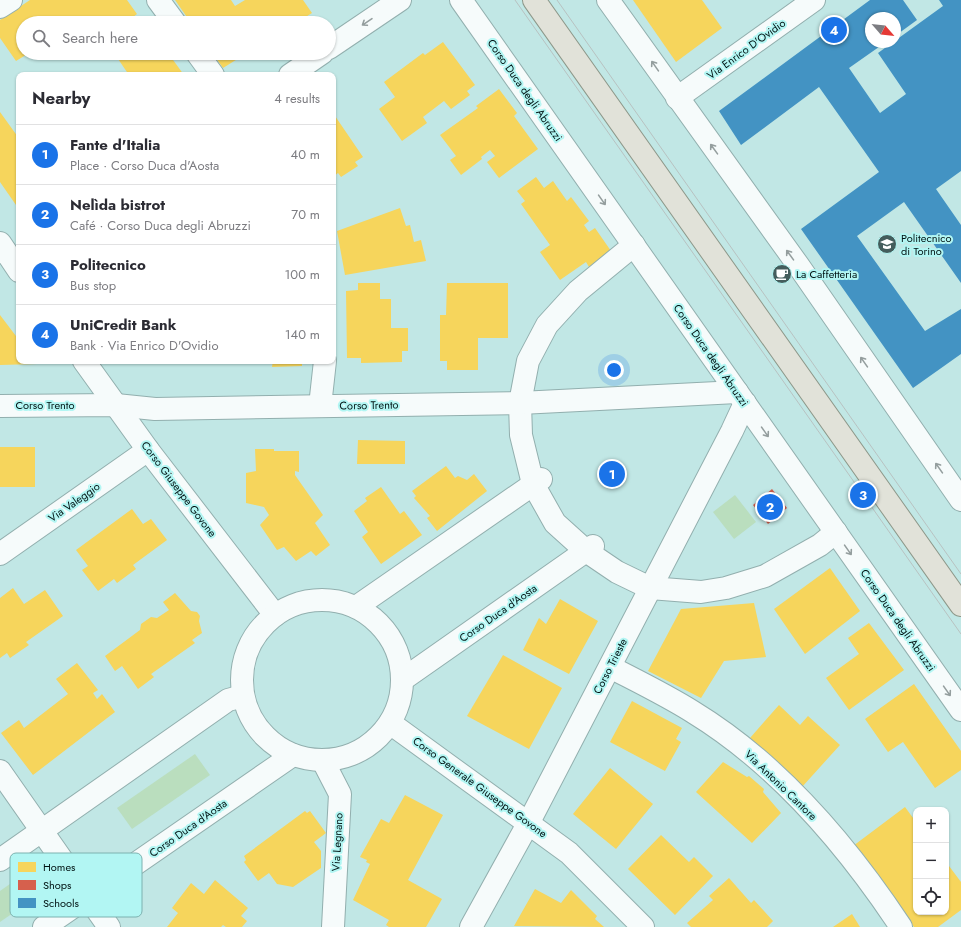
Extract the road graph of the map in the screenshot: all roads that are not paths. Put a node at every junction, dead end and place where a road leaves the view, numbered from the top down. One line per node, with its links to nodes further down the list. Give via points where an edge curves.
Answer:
1 (11, 0): 8 (street)
2 (158, 0): 9 (street)
3 (400, 0): 10 (street, one-way to 10)
4 (461, 0): 17 (street, Corso Duca degli Abruzzi, one-way to 17)
5 (534, 0): 33 (main road)
6 (608, 0): 15 (street, one-way to 6)
7 (814, 0): 15 (street, Via Enrico D'Ovidio)
8 (0, 7)
9 (170, 16)
10 (336, 43)
11 (202, 60): 13 (street)
12 (312, 60): 14 (street)
13 (211, 72)
14 (294, 72)
15 (677, 98): 28 (street, one-way to 15, via 798,265)
16 (0, 243): 18 (street)
17 (634, 245): 21 (street, Corso Duca degli Abruzzi); 22 (street, via 578,291 546,325 528,361)
18 (13, 265)
19 (86, 364): 23 (street, Corso Giuseppe Govone)
20 (325, 364): 25 (street)
21 (741, 397): 22 (street, Corso Trento); 29 (street, Corso Duca degli Abruzzi, one-way to 29); 32 (street, Corso Trieste)
22 (520, 403): 25 (street, Corso Trento); 27 (street, via 521,435)
23 (116, 405): 24 (street, Corso Trento); 25 (street, Corso Trento, via 155,408); 26 (street, Corso Giuseppe Govone)
24 (0, 406)
25 (320, 406)
26 (148, 450): 31 (street, Via Valeggio); 35 (street, Corso Giuseppe Govone)
27 (537, 481): 30 (street, via 555,523); 34 (street)
28 (961, 500)
29 (836, 532): 32 (street, via 765,576 700,592); 39 (street, Corso Duca degli Abruzzi, one-way to 39)
30 (590, 549): 32 (street, via 617,572); 37 (street, Corso Duca d'Aosta)
31 (0, 554)
32 (650, 588): 36 (street, Corso Trieste)
33 (961, 605)
34 (356, 607): 35 (street, via 335,601 314,600 294,605); 37 (street, via 375,619 390,637 399,657)
35 (275, 615): 38 (street, via 259,631 248,651 242,673)
36 (610, 667): 44 (street, Corso Trieste); 56 (street, Via Antonio Cantore, via 693,712 755,758 785,785 848,854)
37 (402, 680): 40 (street, via 400,702)
38 (243, 696): 41 (street, via 253,721 270,742); 45 (street, via 228,700)
39 (961, 710)
40 (390, 723): 42 (street, via 372,743 349,756); 44 (street, Corso Generale Giuseppe Govone)
41 (293, 755): 42 (street); 47 (street, Corso Duca d'Aosta)
42 (323, 761): 53 (street, Via Legnano, via 340,794)
43 (0, 771): 45 (street)
44 (529, 822): 54 (street, Corso Trieste); 55 (street, Corso Generale Giuseppe Govone, via 569,852)
45 (42, 830): 46 (street); 48 (street)
46 (58, 853)
47 (142, 859)
48 (0, 860)
49 (58, 917): 51 (street, Corso Duca d'Aosta)
50 (102, 917): 52 (street)
51 (44, 927)
52 (108, 927)
53 (333, 927)
54 (471, 927)
55 (643, 927)
56 (900, 927)

